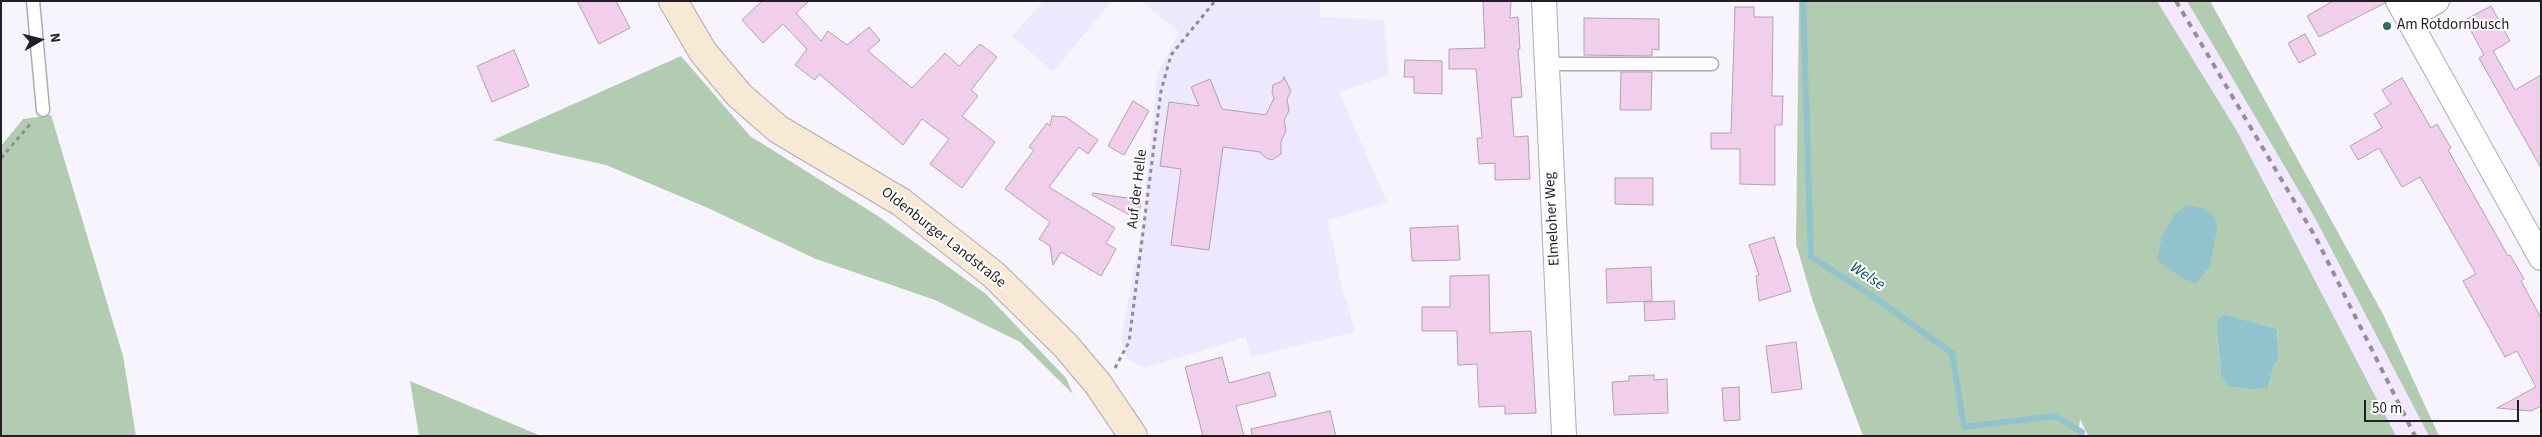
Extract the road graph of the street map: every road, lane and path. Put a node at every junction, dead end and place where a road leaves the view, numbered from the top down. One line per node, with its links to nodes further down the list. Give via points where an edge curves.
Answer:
1 (33, 1): 9 (lane)
2 (1215, 1): 12 (path, Auf der Helle, via 1171,54 1161,91 1128,342 1114,372)
3 (1544, 1): 7 (street, Elmeloher Weg)
4 (2437, 1): 6 (street)
5 (680, 5): 12 (main road, Oldenburger Landstraße, via 703,52 746,100 778,129 901,202 994,275 1065,345)
6 (2403, 10): 11 (street)
7 (1546, 64): 8 (lane); 14 (street, Elmeloher Weg)
8 (1712, 64)
9 (42, 110): 10 (path)
10 (1, 158)
11 (2541, 258)
12 (1098, 384): 13 (main road, Oldenburger Landstraße)
13 (1133, 436)
14 (1564, 436)

